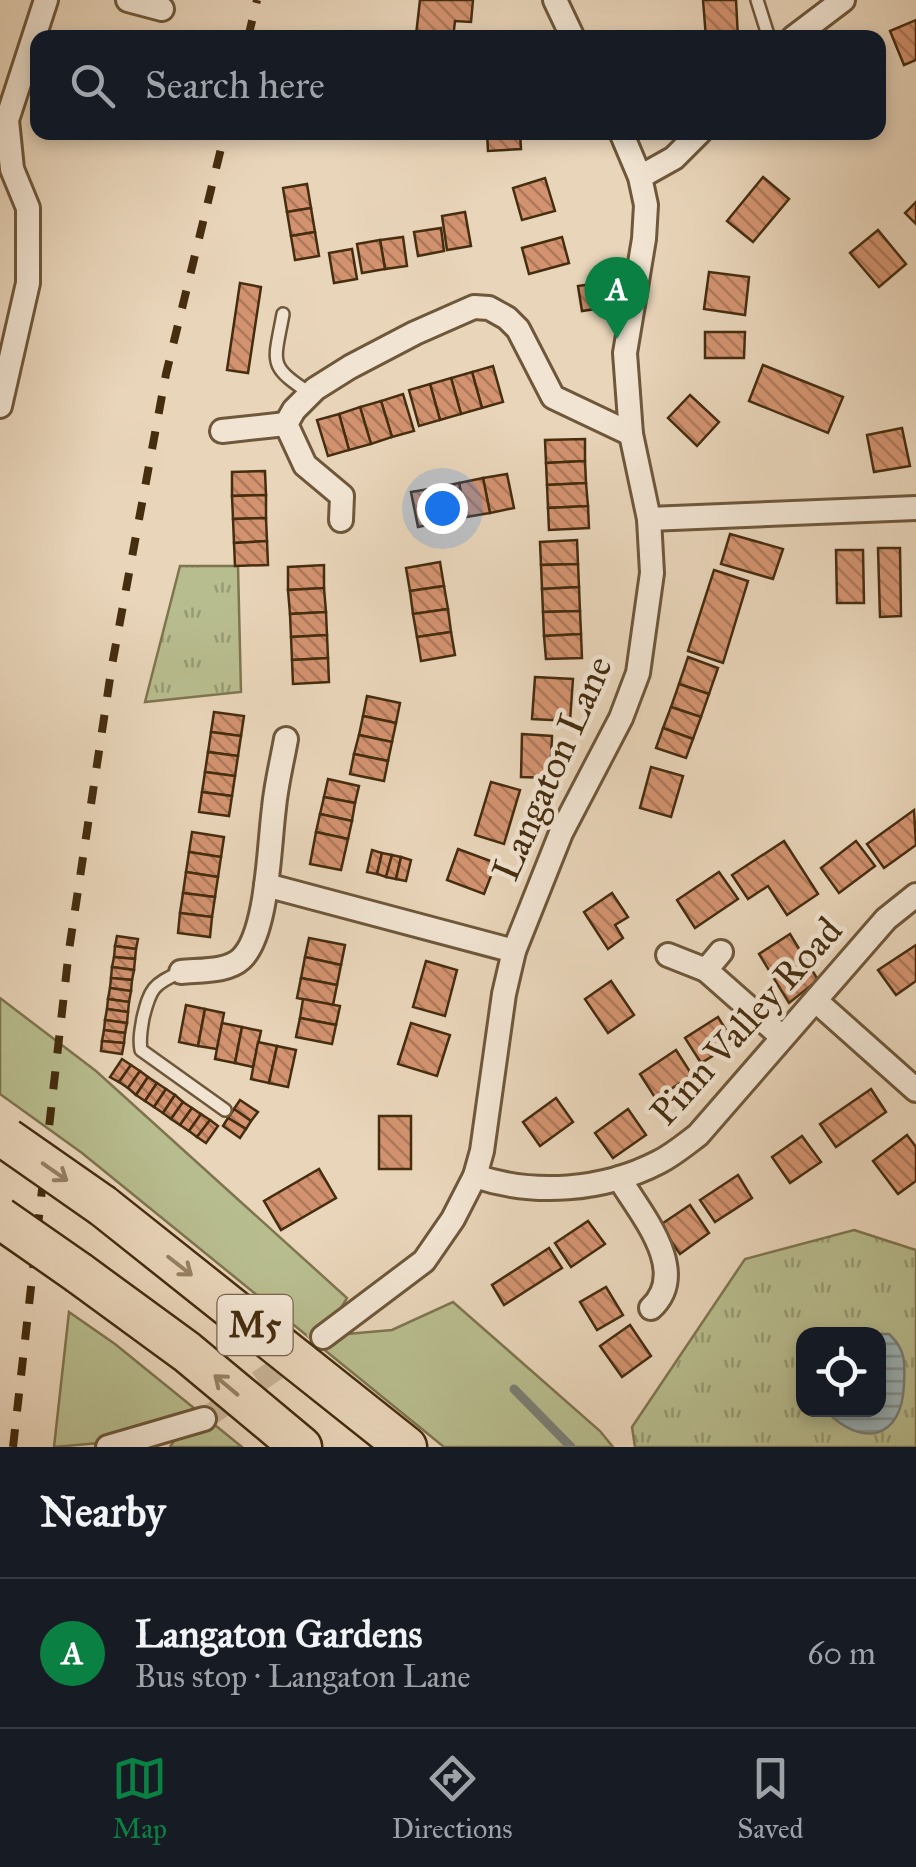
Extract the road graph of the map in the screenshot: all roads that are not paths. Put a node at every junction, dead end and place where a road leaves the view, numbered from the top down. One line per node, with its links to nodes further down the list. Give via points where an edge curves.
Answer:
1 (46, 0): 7 (street)
2 (128, 0): 6 (street)
3 (556, 0): 8 (street)
4 (757, 0): 9 (lane)
5 (843, 0): 10 (street)
6 (162, 8)
7 (36, 30)
8 (569, 30)
9 (766, 30)
10 (804, 30)
11 (30, 49): 15 (street, via 7,120 12,169)
12 (625, 140): 14 (street, Langaton Lane)
13 (692, 140): 14 (street)
14 (640, 178): 22 (street, Langaton Lane, via 644,238 625,353)
15 (28, 216): 16 (street); 19 (street, via 28,283)
16 (51, 224)
17 (283, 314): 18 (lane, via 278,370)
18 (311, 394): 20 (street); 22 (street, via 415,332 474,307 490,308 518,330 553,396)
19 (0, 406)
20 (286, 424): 21 (street); 25 (street, via 305,465 342,496)
21 (222, 431)
22 (631, 434): 24 (street, Langaton Lane)
23 (916, 508): 24 (street)
24 (648, 519): 29 (street, Langaton Lane, via 652,573 638,673 561,832)
25 (341, 520)
26 (286, 739): 27 (street)
27 (266, 885): 29 (street); 31 (street, via 246,954 225,967)
28 (916, 895): 32 (street, Pinn Valley Road, via 886,919)
29 (514, 951): 37 (street, Langaton Lane)
30 (668, 955): 33 (street, via 713,961)
31 (181, 972): 35 (lane, via 149,993 142,1050)
32 (816, 1001): 33 (street, Pinn Valley Road); 34 (street)
33 (782, 1037): 38 (street, Pinn Valley Road, via 698,1135 664,1160)
34 (916, 1090)
35 (224, 1110)
36 (4, 1137): 45 (highway, M5, one-way to 45, bridge, via 103,1206)
37 (474, 1176): 38 (street, Pinn Valley Road, via 543,1190); 41 (street, Langaton Lane, via 424,1260)
38 (619, 1178): 40 (street, via 657,1241 667,1273 666,1288)
39 (0, 1218): 44 (highway, M5, one-way to 39, bridge, via 187,1352)
40 (650, 1308)
41 (323, 1336)
42 (204, 1418): 43 (street)
43 (108, 1447)
44 (301, 1447)
45 (406, 1447)

